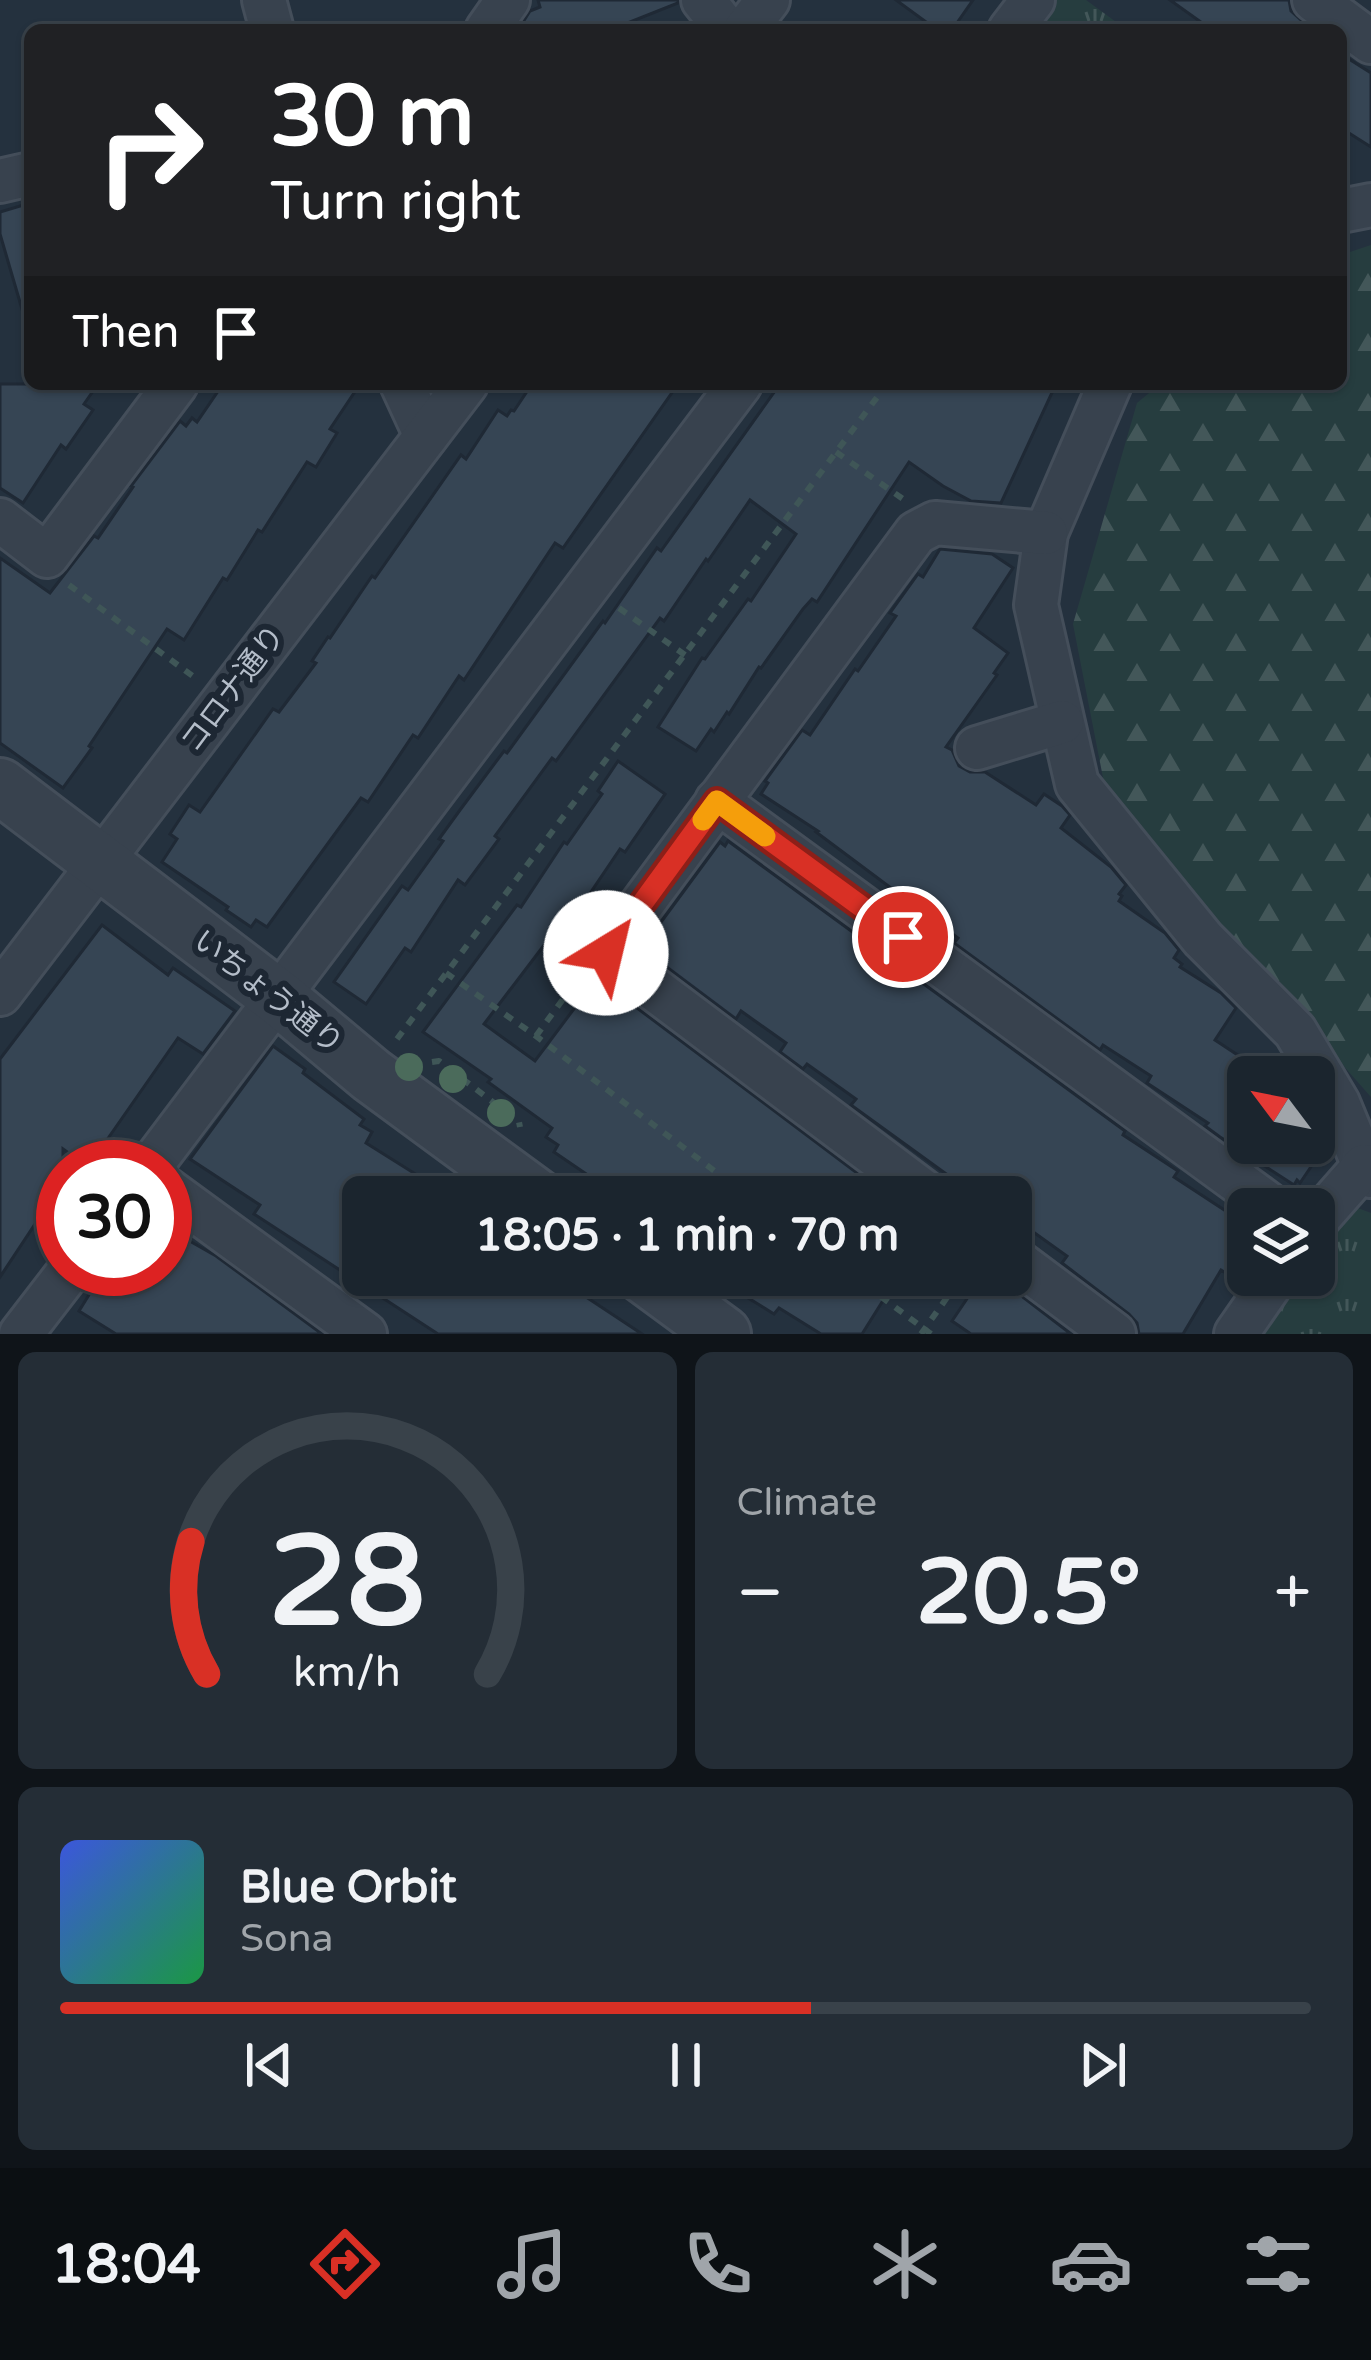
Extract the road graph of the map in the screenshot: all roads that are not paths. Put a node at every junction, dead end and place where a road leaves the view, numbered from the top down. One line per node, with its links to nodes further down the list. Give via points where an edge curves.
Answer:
1 (703, 0): 5 (street)
2 (768, 0): 6 (street)
3 (1033, 0): 7 (street)
4 (1314, 0): 8 (street)
5 (722, 24)
6 (750, 24)
7 (1015, 24)
8 (1347, 24)
9 (172, 390): 15 (street, via 47,556)
10 (405, 390): 14 (street)
11 (461, 390): 14 (street, コロナ通り)
12 (735, 390): 23 (street)
13 (1107, 390): 16 (street)
14 (426, 436): 21 (street, コロナ通り)
15 (0, 520)
16 (1046, 532): 17 (street, via 1036,605); 20 (street, via 935,523 916,533)
17 (1062, 722): 18 (street); 25 (street, via 1077,784 1203,938 1295,1031)
18 (977, 748)
19 (0, 786): 21 (street, いちょう通り)
20 (717, 801): 27 (street, via 606,953); 28 (street)
21 (100, 861): 22 (street, コロナ通り); 23 (street, いちょう通り)
22 (0, 994)
23 (279, 998): 24 (street); 26 (street, いちょう通り)
24 (171, 1140)
25 (1367, 1171): 29 (street)
26 (508, 1176)
27 (903, 1176)
28 (1246, 1188)
29 (1335, 1202)
30 (192, 1207): 36 (street)
31 (1032, 1273): 38 (street)
32 (54, 1296): 35 (street)
33 (671, 1296): 37 (street)
34 (1262, 1296): 39 (street)
35 (31, 1331)
36 (364, 1334)
37 (723, 1334)
38 (1114, 1334)
39 (1236, 1334)

